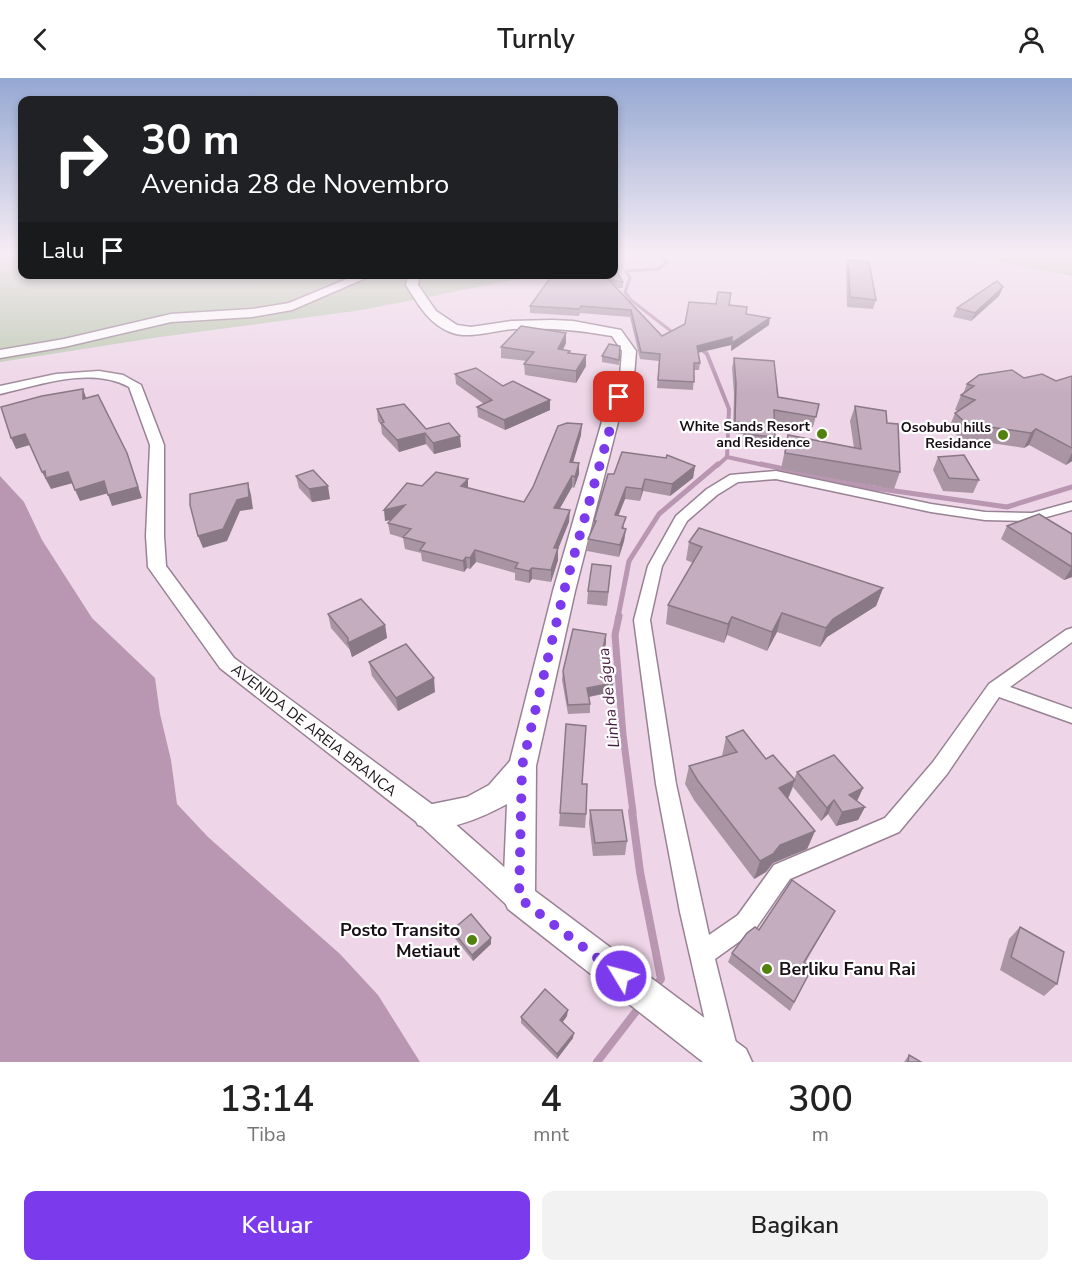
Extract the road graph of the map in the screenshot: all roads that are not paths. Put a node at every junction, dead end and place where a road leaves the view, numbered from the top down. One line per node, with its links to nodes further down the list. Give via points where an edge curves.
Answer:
1 (304, 301): 3 (main road, via 252,313 171,318)
2 (422, 301): 9 (main road, via 431,314 454,329 573,325 616,333 629,351 627,376 611,418 564,591)
3 (0, 354)
4 (0, 390): 10 (street, AVENIDA DE AREIA BRANCA, via 88,375 115,376 135,384 157,445 157,567 227,663)
5 (1072, 506): 12 (street, via 1032,517 985,516 776,474 735,478 681,519 655,566 642,620 666,784)
6 (1072, 634): 7 (street)
7 (995, 689): 8 (street); 12 (street, via 940,768 892,825 782,872 747,923)
8 (1072, 716)
9 (522, 766): 10 (main road, via 499,794 471,809); 11 (main road)
10 (428, 816): 11 (street, AVENIDA DE AREIA BRANCA)
11 (519, 898): 13 (main road)
12 (702, 954): 13 (street)
13 (729, 1059)

